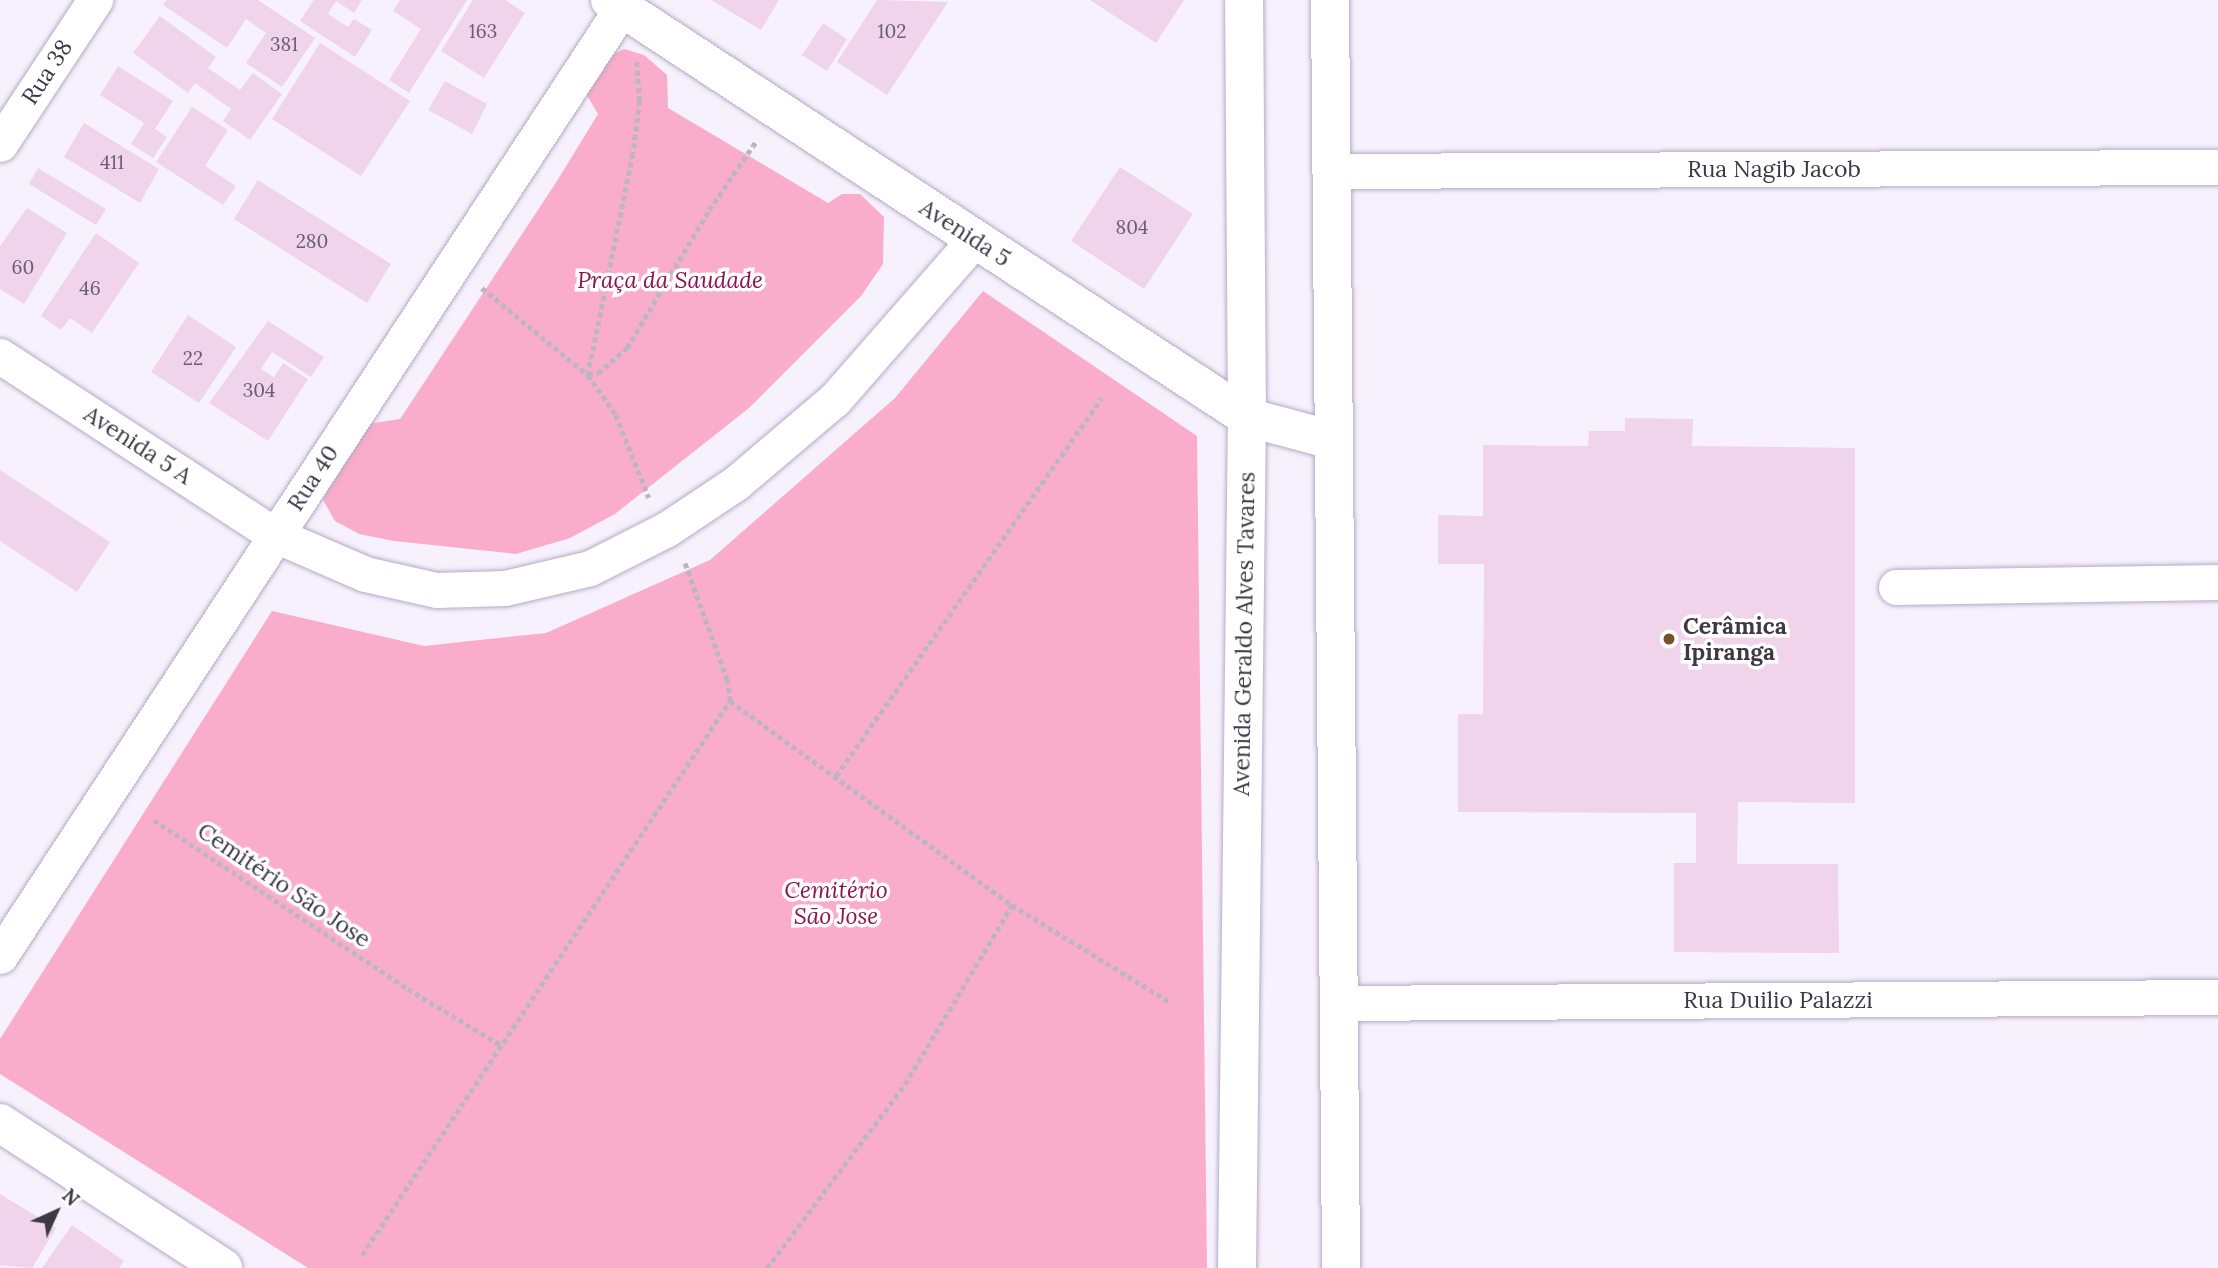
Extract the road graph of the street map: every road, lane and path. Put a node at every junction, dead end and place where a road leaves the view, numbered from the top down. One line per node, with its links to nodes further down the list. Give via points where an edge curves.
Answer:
1 (94, 0): 6 (street, Rua 38)
2 (1244, 0): 14 (street, Avenida Geraldo Alves Tavares)
3 (1330, 0): 8 (street)
4 (620, 3): 5 (street, Avenida 5); 10 (street, Rua 40); 12 (path, via 634,38 640,101)
5 (777, 108): 9 (street, Avenida 5); 12 (path, via 709,210 627,348 608,367)
6 (0, 144)
7 (2218, 167): 8 (street, Rua Nagib Jacob)
8 (1331, 171): 15 (street)
9 (974, 240): 14 (street, Avenida 5); 16 (street, via 835,399 736,483)
10 (453, 266): 12 (path); 17 (street, Rua 40)
11 (0, 356): 17 (street, Avenida 5 A)
12 (587, 375): 16 (path, via 616,415 653,509)
13 (1102, 397): 21 (path)
14 (1247, 417): 15 (street, Avenida 5); 33 (street, Avenida Geraldo Alves Tavares)
15 (1332, 440): 27 (street)
16 (667, 529): 17 (street, via 590,568 505,588 436,590 365,574); 20 (path, via 694,580)
17 (275, 535): 24 (street, Rua 40)
18 (2218, 582): 19 (street)
19 (1896, 587)
20 (730, 701): 21 (path); 28 (path)
21 (836, 776): 23 (path)
22 (154, 820): 28 (path, Cemitério São Jose, via 408,989)
23 (1012, 905): 26 (path); 32 (path, via 905,1084)
24 (0, 956)
25 (2218, 998): 27 (street, Rua Duilio Palazzi)
26 (1171, 1003)
27 (1338, 1003): 34 (street)
28 (501, 1045): 30 (path)
29 (0, 1123): 31 (street)
30 (362, 1255)
31 (223, 1268)
32 (767, 1268)
33 (1237, 1268)
34 (1341, 1268)

